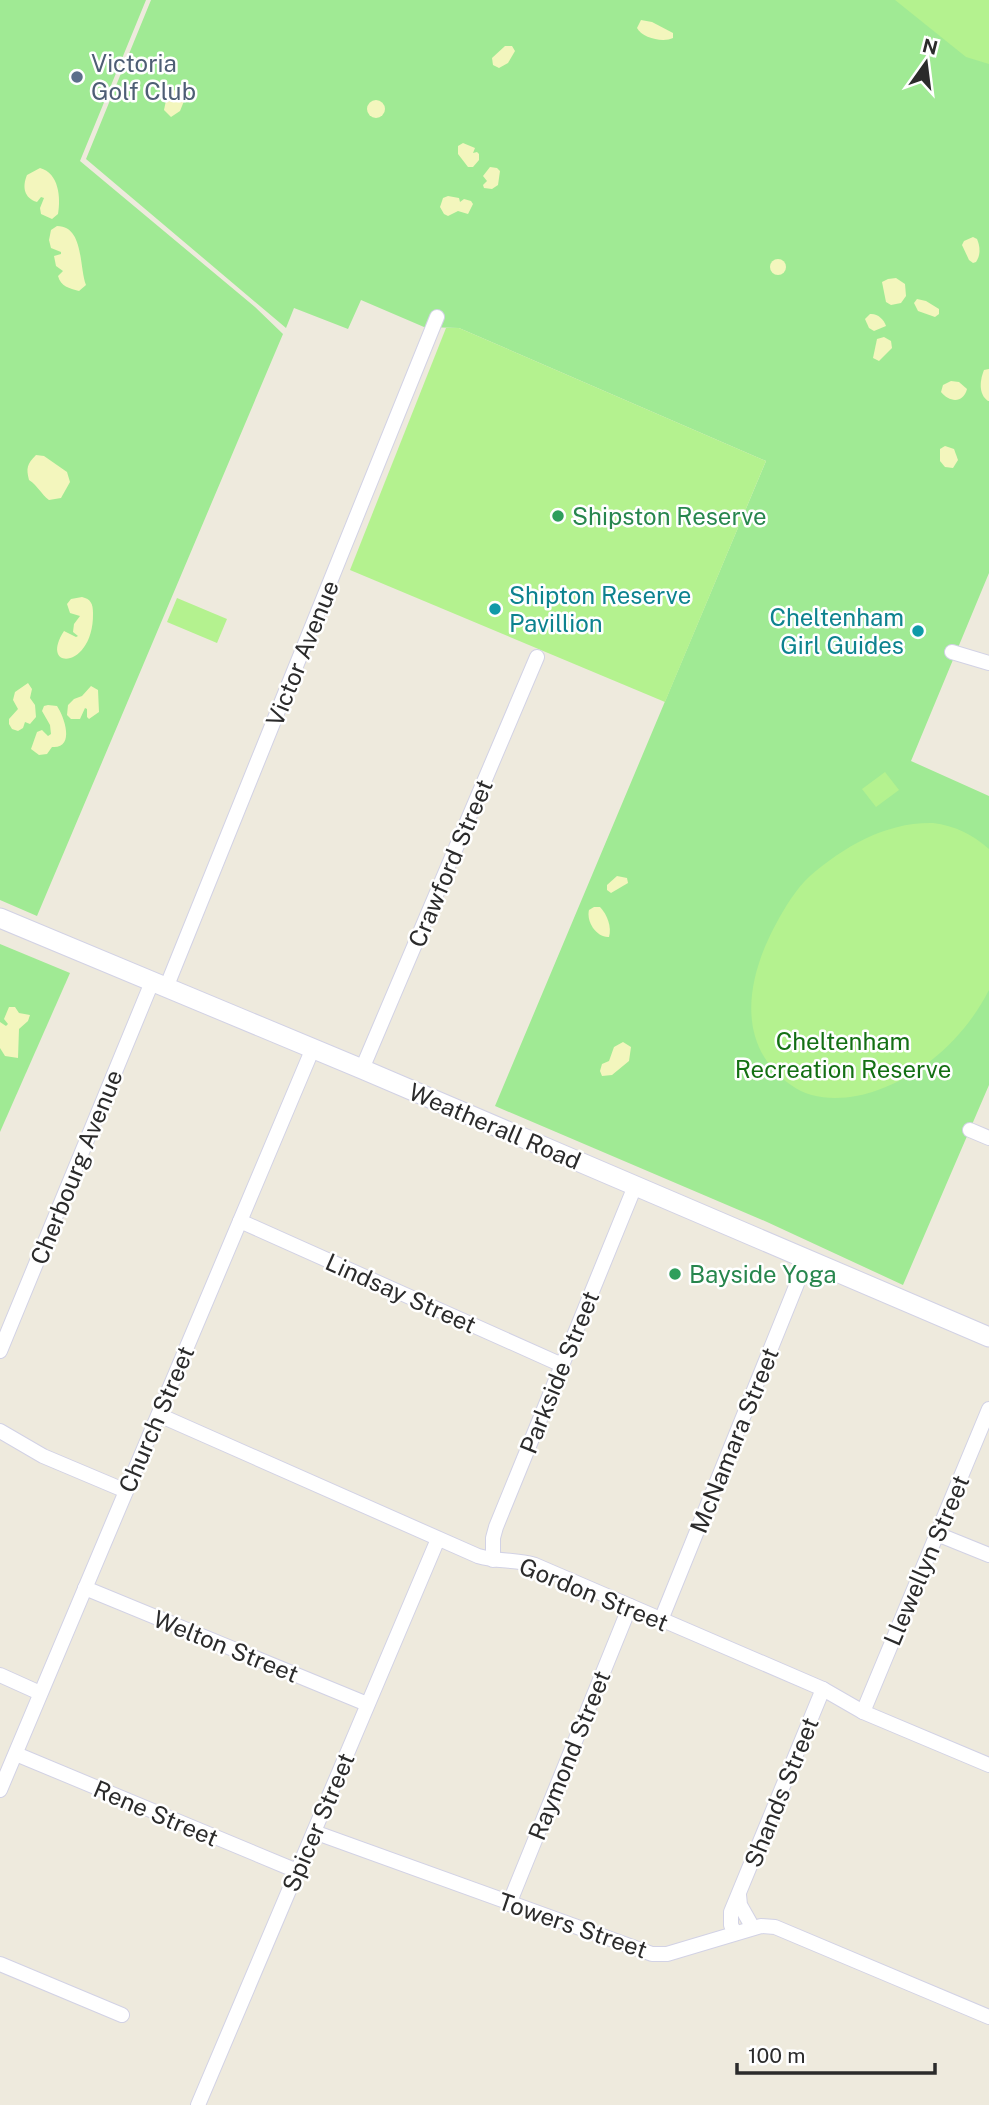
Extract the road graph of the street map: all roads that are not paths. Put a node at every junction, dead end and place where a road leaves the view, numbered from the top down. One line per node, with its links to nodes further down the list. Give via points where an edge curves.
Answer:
1 (437, 317): 6 (street, Victor Avenue)
2 (952, 652): 4 (street)
3 (537, 657): 8 (street, Crawford Street)
4 (989, 663)
5 (0, 918): 6 (street, Weatherall Road)
6 (159, 985): 7 (street, Weatherall Road); 15 (street, Cherbourg Avenue)
7 (313, 1048): 8 (street, Weatherall Road); 12 (street, Church Street)
8 (362, 1069): 11 (street, Weatherall Road)
9 (970, 1130): 10 (street)
10 (989, 1138)
11 (635, 1186): 13 (street, Weatherall Road); 16 (street, Parkside Street)
12 (240, 1221): 16 (street, Lindsay Street); 18 (street, Church Street)
13 (807, 1259): 14 (street, Weatherall Road); 27 (street, McNamara Street)
14 (988, 1333)
15 (0, 1351)
16 (562, 1365): 24 (street, Parkside Street, via 496,1527)
17 (989, 1409): 21 (street, Llewellyn Street)
18 (159, 1415): 20 (street, Church Street); 22 (street, Gordon Street)
19 (0, 1431): 20 (street, via 43,1456)
20 (126, 1491): 25 (street, Church Street)
21 (937, 1534): 23 (street); 32 (street, Llewellyn Street)
22 (438, 1539): 24 (street, Gordon Street); 31 (street, Spicer Street)
23 (989, 1555)
24 (493, 1560): 26 (street, Gordon Street, via 535,1565)
25 (85, 1588): 30 (street, Church Street); 31 (street, Welton Street)
26 (630, 1606): 27 (street, Gordon Street); 39 (street, Raymond Street)
27 (661, 1620): 29 (street, Gordon Street)
28 (0, 1675): 30 (street)
29 (823, 1689): 32 (street, Gordon Street); 38 (street, Shands Street)
30 (40, 1693): 33 (street, Church Street)
31 (367, 1704): 36 (street, Spicer Street)
32 (863, 1712): 34 (street, Gordon Street)
33 (16, 1754): 35 (street, Church Street); 37 (street, Rene Street)
34 (989, 1766)
35 (0, 1790)
36 (314, 1832): 37 (street, Spicer Street); 39 (street, Towers Street)
37 (297, 1871): 45 (street, Spicer Street)
38 (738, 1895): 40 (street, Shands Street); 41 (street, Shands Street, via 731,1917)
39 (509, 1904): 41 (street, Towers Street, via 652,1954 667,1954)
40 (753, 1928): 41 (street, Towers Street); 44 (street, Towers Street, via 786,1930)
41 (734, 1933)
42 (0, 1964): 43 (street)
43 (122, 2015)
44 (989, 2017)
45 (198, 2105)

